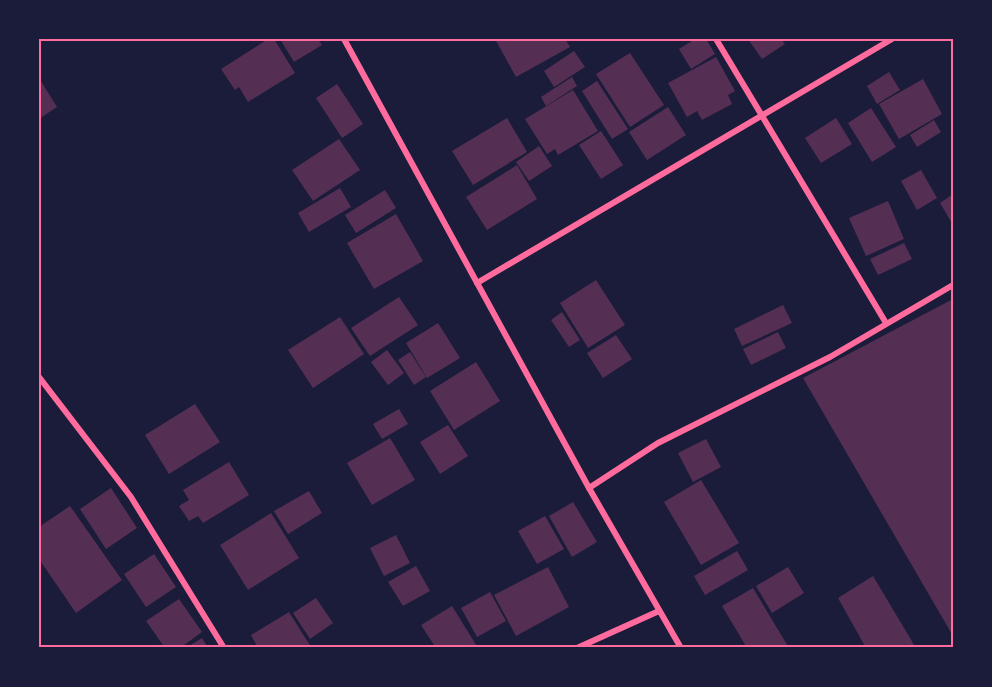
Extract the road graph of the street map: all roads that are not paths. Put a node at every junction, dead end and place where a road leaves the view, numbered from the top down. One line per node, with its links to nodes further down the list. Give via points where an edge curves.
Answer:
1 (344, 39): 5 (street)
2 (716, 39): 4 (street)
3 (892, 39): 4 (street)
4 (762, 114): 5 (street); 7 (street)
5 (477, 283): 9 (street)
6 (953, 285): 7 (street)
7 (886, 323): 9 (street, via 830,357 658,443)
8 (39, 377): 11 (street, via 131,497)
9 (589, 488): 10 (street)
10 (659, 611): 12 (street); 13 (street)
11 (224, 648)
12 (577, 648)
13 (681, 648)

